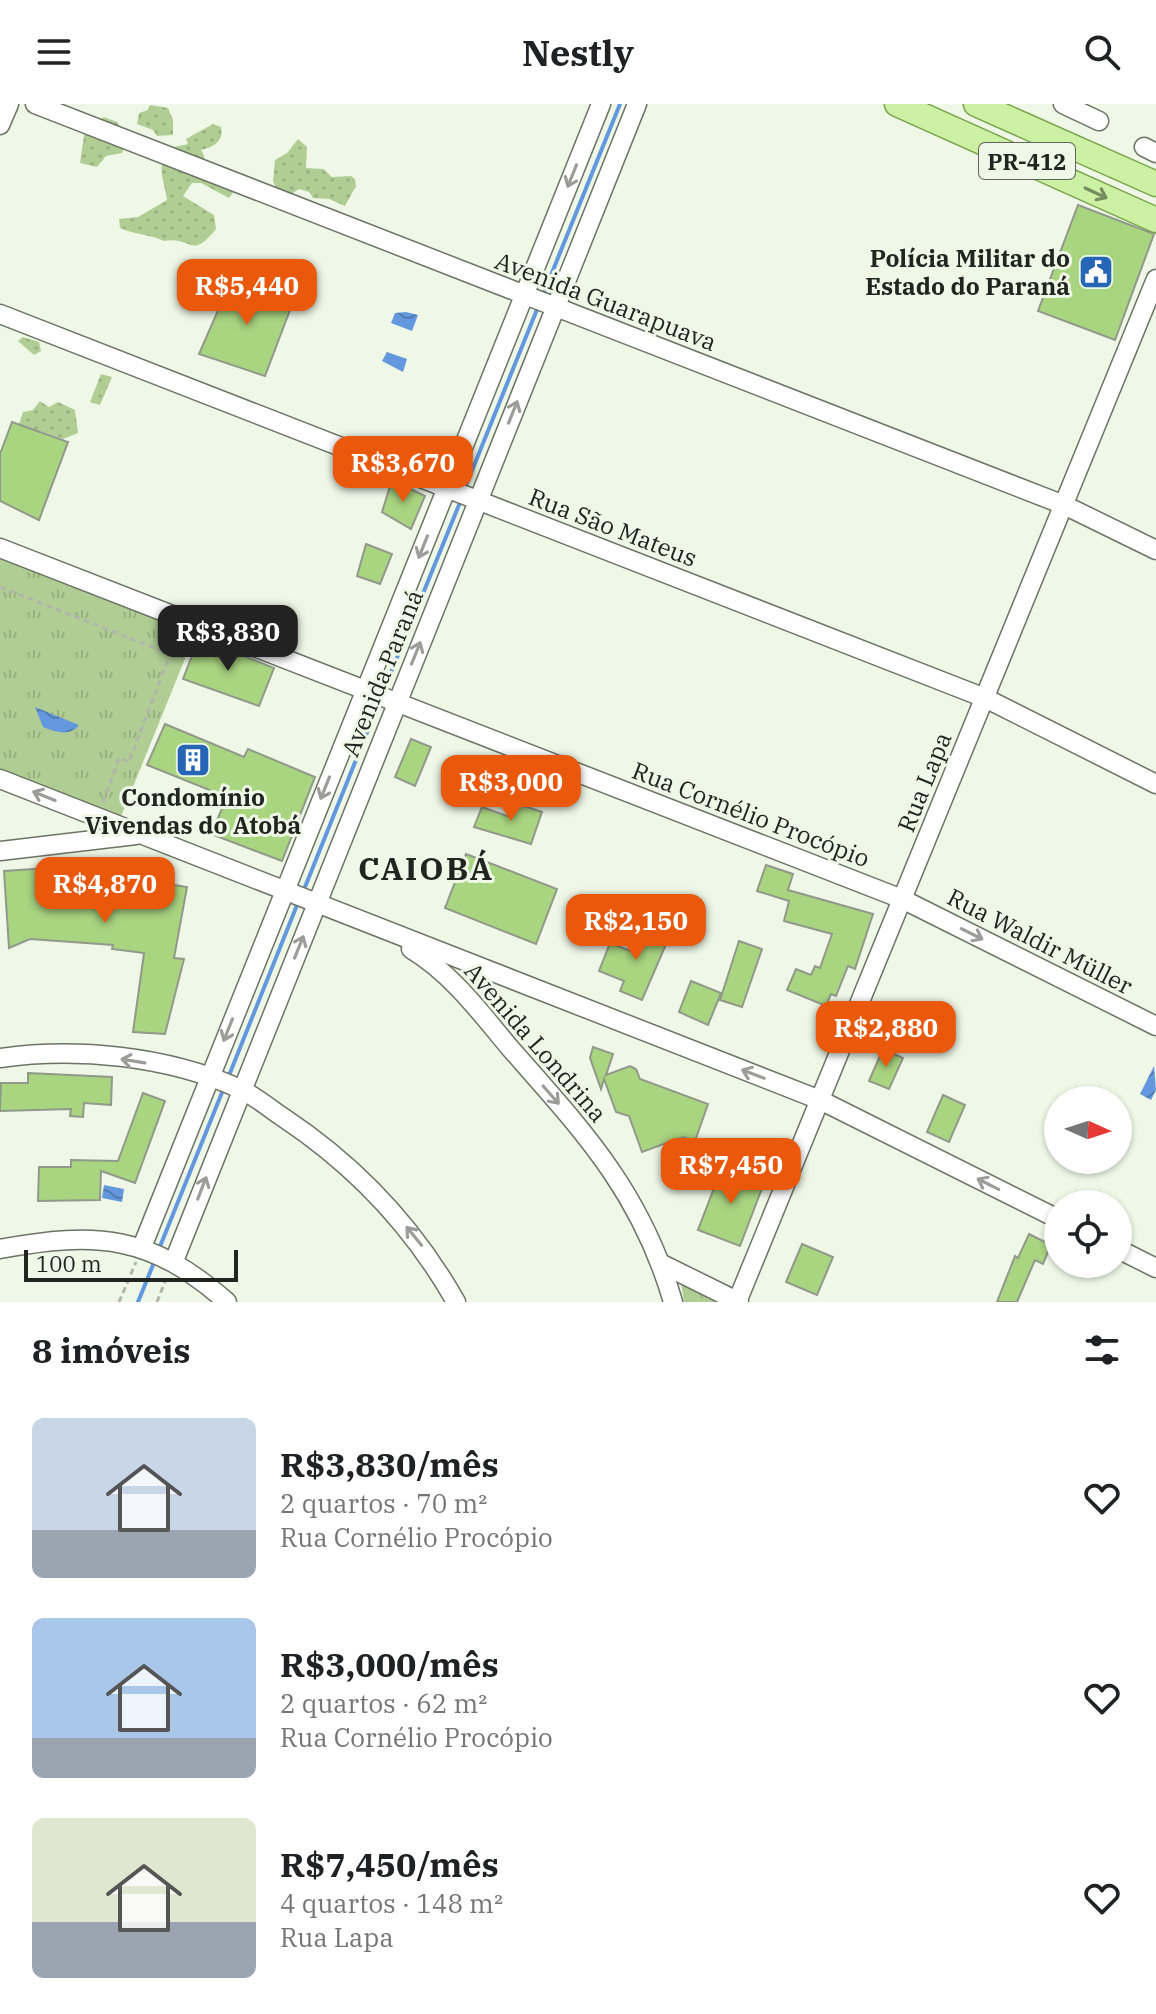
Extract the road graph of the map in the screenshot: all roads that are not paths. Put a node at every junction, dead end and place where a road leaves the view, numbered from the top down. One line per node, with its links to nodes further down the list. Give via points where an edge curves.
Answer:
1 (9, 104): 9 (street)
2 (35, 104): 13 (street, Avenida Guarapuava)
3 (897, 104): 11 (main road, PR-412, one-way to 11)
4 (976, 104): 10 (main road, PR-412)
5 (1063, 104): 8 (street)
6 (598, 105): 7 (street); 13 (street, Avenida Paraná, one-way to 13)
7 (633, 112): 14 (street, Avenida Paraná)
8 (1099, 121)
9 (0, 125)
10 (1156, 184)
11 (1156, 220)
12 (1156, 279): 17 (street, Rua Lapa)
13 (527, 296): 14 (street, Avenida Guarapuava); 16 (street, Avenida Paraná)
14 (552, 305): 16 (street, Avenida Paraná, one-way to 14); 17 (street, Avenida Guarapuava)
15 (0, 314): 16 (street, Rua São Mateus)
16 (463, 494): 20 (street, Avenida Paraná, one-way to 20); 21 (street, Rua São Mateus); 22 (street, Avenida Paraná, one-way to 16)
17 (1064, 505): 19 (street, Avenida Guarapuava); 21 (street, Rua Lapa)
18 (0, 548): 20 (street, Rua Cornélio Procópio)
19 (1156, 550)
20 (368, 691): 22 (street, Rua Cornélio Procópio); 27 (street, Avenida Paraná, one-way to 27)
21 (985, 698): 24 (street, Rua São Mateus); 28 (street, Rua Lapa)
22 (393, 701): 28 (street, Rua Cornélio Procópio); 29 (street, Avenida Paraná)
23 (0, 779): 25 (street, one-way to 23)
24 (1156, 784)
25 (139, 835): 26 (street); 27 (street)
26 (0, 851)
27 (284, 891): 29 (street); 35 (street, Avenida Paraná, one-way to 35)
28 (902, 899): 33 (street, Rua Waldir Müller, one-way to 33); 37 (street, Rua Lapa)
29 (316, 904): 30 (street); 36 (street, Avenida Paraná, one-way to 29)
30 (374, 927): 31 (street); 32 (street, Avenida Londrina, via 416,952)
31 (477, 967): 32 (street, via 463,972); 37 (street, one-way to 31)
32 (457, 987): 43 (street, Avenida Londrina, one-way to 43, via 607,1161 645,1222)
33 (1156, 1026)
34 (0, 1058): 35 (street, one-way to 34, via 93,1055)
35 (210, 1077): 36 (street); 39 (street, Avenida Paraná)
36 (240, 1088): 42 (street, Avenida Paraná, one-way to 36); 46 (street, one-way to 36, via 419,1242 352,1170)
37 (820, 1100): 38 (street, one-way to 37); 48 (street, Rua Lapa)
38 (1044, 1212)
39 (143, 1248): 40 (street, via 76,1239); 42 (street)
40 (0, 1249)
41 (1132, 1256): 44 (street)
42 (173, 1260): 45 (street)
43 (662, 1264): 47 (street, Avenida Londrina); 48 (street)
44 (1156, 1268)
45 (227, 1302)
46 (456, 1302)
47 (673, 1302)
48 (738, 1302)

